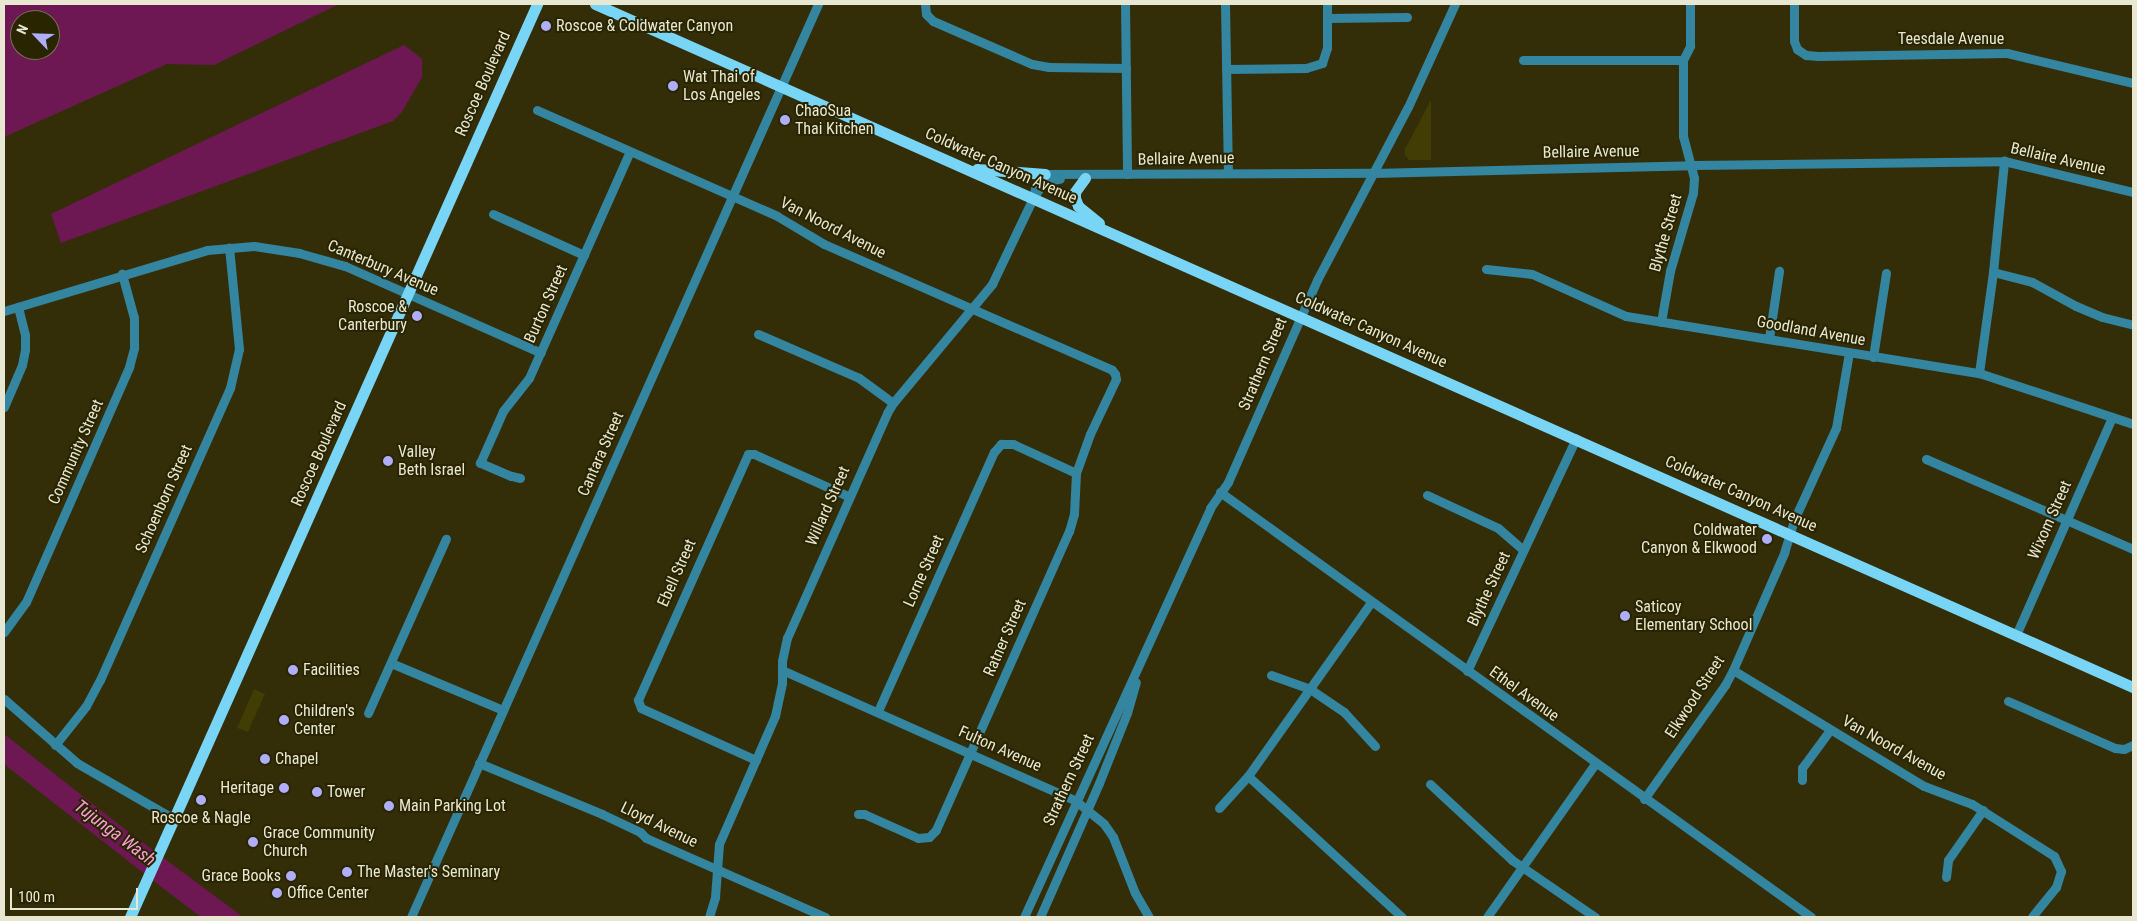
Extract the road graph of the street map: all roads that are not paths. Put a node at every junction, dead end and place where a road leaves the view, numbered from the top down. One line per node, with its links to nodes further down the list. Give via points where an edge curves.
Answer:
1 (537, 4): 41 (main road, Roscoe Boulevard)
2 (595, 4): 18 (main road, Coldwater Canyon Avenue)
3 (818, 4): 18 (street, Cantara Street)
4 (925, 4): 15 (street, via 926,14 933,21 1032,64)
5 (1125, 4): 15 (street)
6 (1225, 4): 16 (street)
7 (1327, 4): 12 (street)
8 (1455, 4): 25 (street, Strathern Street, via 1408,107)
9 (1690, 4): 14 (street, Blythe Street, via 1690,46)
10 (1794, 4): 17 (street, Teesdale Avenue, via 1794,41 1797,49 1806,55 2007,54)
11 (1407, 17): 12 (street)
12 (1328, 18): 16 (street, via 1326,56 1316,66)
13 (1523, 60): 14 (street)
14 (1683, 60): 22 (street, Blythe Street, via 1684,136)
15 (1126, 68): 27 (street)
16 (1226, 69): 24 (street)
17 (2133, 83)
18 (781, 86): 23 (main road, Coldwater Canyon Avenue); 30 (street, Cantara Street)
19 (537, 110): 20 (street, Van Noord Avenue)
20 (630, 151): 30 (street, Van Noord Avenue); 35 (street, Burton Street)
21 (2004, 161): 22 (street, Bellaire Avenue); 29 (street, Bellaire Avenue); 38 (street)
22 (1692, 165): 25 (street, Bellaire Avenue); 46 (street, Blythe Street, via 1692,200 1670,271)
23 (967, 168): 26 (main road); 31 (main road, Coldwater Canyon Avenue)
24 (1228, 173): 25 (street, Bellaire Avenue); 27 (street, Bellaire Avenue)
25 (1373, 173): 45 (street, Strathern Street)
26 (1045, 174): 27 (street, Bellaire Avenue); 31 (street, via 1036,184)
27 (1127, 174): 28 (street, via 1116,178)
28 (1085, 178): 31 (street, Willard Street, via 1045,181); 33 (main road, via 1075,192 1078,206)
29 (2133, 192)
30 (732, 196): 43 (street, Van Noord Avenue, via 777,216 824,244); 84 (street, Cantara Street)
31 (1033, 198): 33 (main road, Coldwater Canyon Avenue); 43 (street, Willard Street, via 1000,272)
32 (493, 214): 35 (street)
33 (1110, 232): 45 (main road, Coldwater Canyon Avenue)
34 (229, 247): 40 (street, Canterbury Avenue); 41 (street, Canterbury Avenue, via 261,247 323,258); 88 (street, Schoenborn Street, via 239,349 230,388 97,686 86,706)
35 (584, 255): 50 (street, Burton Street)
36 (1486, 269): 46 (street, Goodland Avenue, via 1532,274 1626,316)
37 (1779, 271): 49 (street)
38 (1993, 272): 47 (street, via 2032,282 2076,306); 53 (street)
39 (1886, 273): 52 (street)
40 (122, 274): 42 (street, Canterbury Avenue); 72 (street, Community Street, via 134,318 129,367 26,602)
41 (407, 294): 50 (street, Canterbury Avenue); 104 (main road, Roscoe Boulevard)
42 (18, 307): 44 (street, Canterbury Avenue); 56 (street, via 25,350)
43 (971, 309): 54 (street, Van Noord Avenue); 55 (street, Willard Street)
44 (4, 311)
45 (1300, 316): 59 (main road, Coldwater Canyon Avenue); 63 (street, Strathern Street, via 1228,482)
46 (1661, 322): 49 (street, Goodland Avenue)
47 (2133, 325)
48 (758, 334): 55 (street, via 859,378)
49 (1769, 338): 51 (street, Goodland Avenue)
50 (541, 353): 62 (street, Burton Street, via 529,378 503,411 480,463)
51 (1849, 353): 52 (street, Goodland Avenue); 67 (street, Elkwood Street, via 1836,428)
52 (1873, 357): 53 (street, Goodland Avenue)
53 (1979, 373): 57 (street, Goodland Avenue)
54 (1116, 374): 61 (street, Ratner Street)
55 (893, 403): 65 (street, Willard Street)
56 (4, 407)
57 (2112, 417): 58 (street, Goodland Avenue); 66 (street, Wixom Street)
58 (2133, 424)
59 (1576, 438): 67 (main road, Coldwater Canyon Avenue); 69 (street, Blythe Street)
60 (1926, 459): 66 (street)
61 (1076, 473): 85 (street, Lorne Street, via 1013,444 1001,444 994,452); 91 (street, Ratner Street, via 1074,514 1069,531)
62 (520, 478)
63 (1220, 492): 71 (street, Ethel Avenue); 74 (street, Strathern Street)
64 (1427, 495): 69 (street, via 1498,528)
65 (848, 496): 76 (street, Willard Street, via 787,638); 92 (street, Ebell Street, via 748,454 642,691 638,705 642,708)
66 (2067, 520): 70 (street); 73 (street, Wixom Street)
67 (1791, 533): 73 (main road, Coldwater Canyon Avenue); 77 (street, Elkwood Street)
68 (446, 539): 75 (street)
69 (1523, 550): 78 (street, Blythe Street)
70 (2133, 550)
71 (1371, 602): 78 (street, Ethel Avenue); 81 (street)
72 (4, 632)
73 (2016, 635): 80 (main road, Coldwater Canyon Avenue)
74 (1144, 657): 99 (street, Strathern Street); 101 (street, Strathern Street, via 1128,713)
75 (391, 663): 84 (street); 86 (street)
76 (782, 670): 85 (street, Fulton Avenue); 92 (street, Willard Street, via 775,716)
77 (1733, 670): 87 (street, Van Noord Avenue); 98 (street, Elkwood Street)
78 (1467, 672): 94 (street, Ethel Avenue)
79 (1271, 675): 81 (street)
80 (2133, 687)
81 (1310, 689): 89 (street, via 1344,712); 95 (street)
82 (4, 699): 88 (street)
83 (2008, 701): 90 (street, via 2115,748)
84 (503, 710): 93 (street, Cantara Street)
85 (878, 711): 91 (street, Fulton Avenue)
86 (368, 713)
87 (1830, 730): 96 (street, via 1802,768); 102 (street, Van Noord Avenue, via 1924,786)
88 (55, 745): 104 (street, via 112,785)
89 (1375, 746)
90 (2133, 746)
91 (970, 752): 99 (street, Fulton Avenue); 103 (street, Ratner Street, via 936,830 929,837 918,838)
92 (756, 760): 106 (street, Willard Street, via 719,844)
93 (479, 763): 106 (street, Lloyd Avenue, via 602,814 646,838); 109 (street, Cantara Street)
94 (1595, 764): 98 (street, Ethel Avenue); 105 (street)
95 (1248, 776): 100 (street); 115 (street)
96 (1802, 780)
97 (1430, 784): 105 (street, via 1512,860)
98 (1644, 798): 118 (street, Ethel Avenue)
99 (1076, 801): 101 (street, Fulton Avenue); 112 (street, Strathern Street)
100 (1219, 808)
101 (1087, 809): 113 (street, Strathern Street); 114 (street, Fulton Avenue, via 1113,837 1135,893)
102 (1983, 810): 107 (street, via 1948,860); 119 (street, Van Noord Avenue, via 2054,856 2061,871 2056,887)
103 (858, 814)
104 (174, 819): 108 (main road, Roscoe Boulevard)
105 (1524, 867): 116 (street); 117 (street)
106 (717, 869): 110 (street, Willard Street); 111 (street, Lloyd Avenue)
107 (1946, 877)
108 (130, 917)
109 (411, 917)
110 (709, 917)
111 (825, 917)
112 (1024, 917)
113 (1040, 917)
114 (1149, 917)
115 (1402, 917)
116 (1487, 917)
117 (1595, 917)
118 (1811, 917)
119 (2032, 917)

